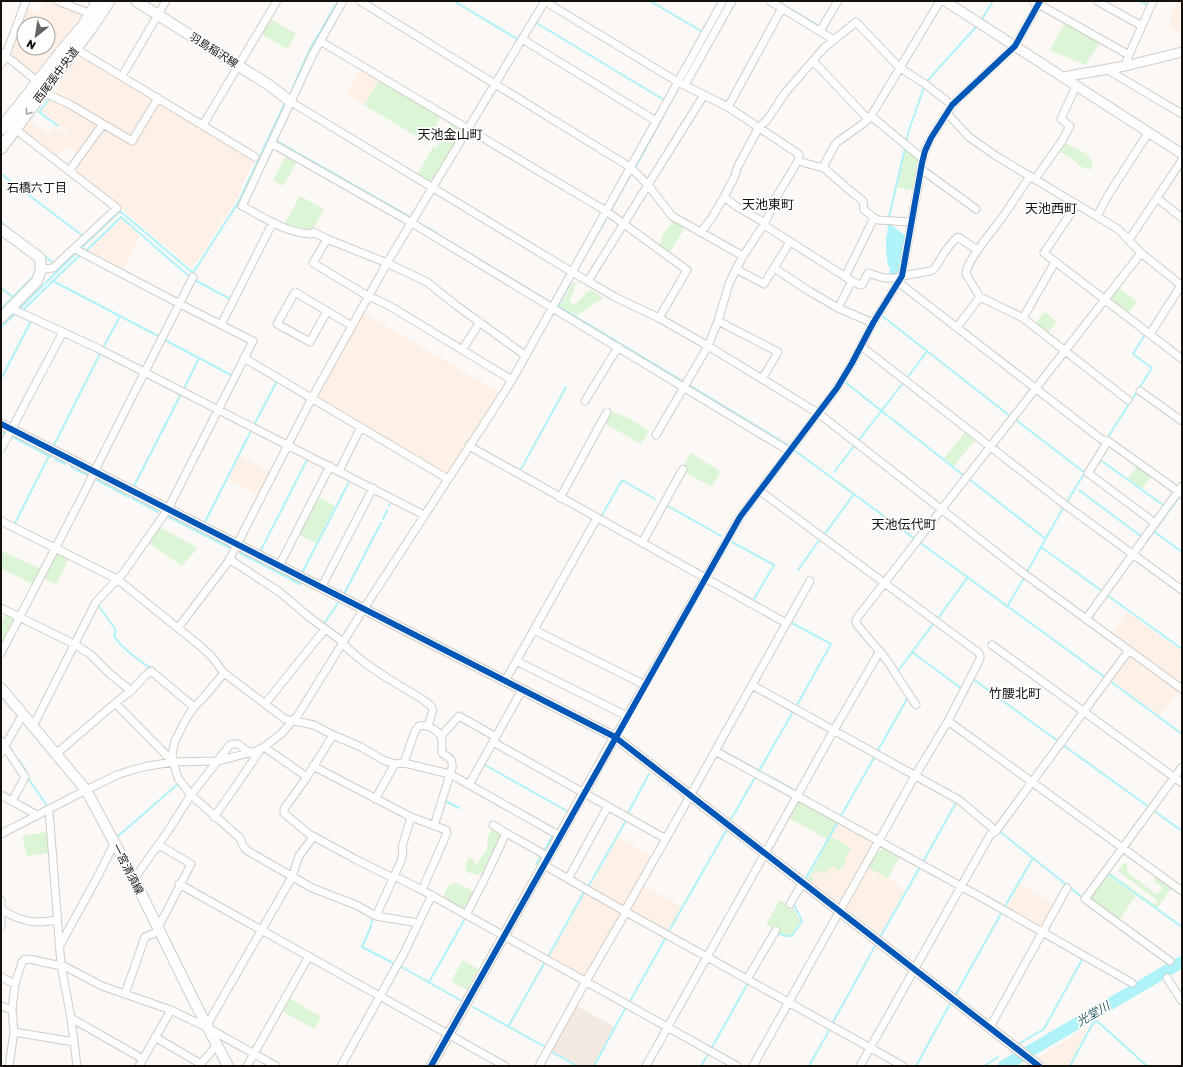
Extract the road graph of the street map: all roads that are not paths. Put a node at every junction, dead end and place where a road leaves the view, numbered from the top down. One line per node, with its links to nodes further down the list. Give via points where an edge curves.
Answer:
1 (26, 1): 31 (street)
2 (58, 1): 21 (street)
3 (98, 1): 21 (main road, 西尾張中央道)
4 (109, 1): 29 (main road, 西尾張中央道)
5 (136, 1): 22 (main road, 羽島稲沢線)
6 (166, 1): 22 (street)
7 (277, 1): 35 (street)
8 (343, 1): 27 (street)
9 (360, 1): 42 (street)
10 (544, 1): 25 (street); 41 (street)
11 (723, 1): 41 (street)
12 (732, 1): 43 (street)
13 (770, 1): 20 (street)
14 (838, 1): 24 (street)
15 (940, 1): 37 (street)
16 (945, 1): 28 (street)
17 (1097, 1): 23 (street)
18 (1153, 1): 23 (street)
19 (1037, 2): 28 (street); 32 (street)
20 (782, 8): 24 (street); 50 (street)
21 (91, 14): 45 (main road, 西尾張中央道, via 65,47)
22 (158, 15): 35 (main road, 羽島稲沢線); 39 (street)
23 (1142, 26): 32 (street)
24 (820, 31): 26 (street)
25 (522, 39): 42 (street); 54 (street)
26 (834, 40): 33 (street); 37 (street, via 856,22)
27 (320, 41): 48 (street); 59 (street)
28 (1015, 46): 40 (street); 49 (street)
29 (76, 48): 39 (street); 45 (main road, 西尾張中央道)
30 (1182, 52): 36 (street)
31 (3, 55): 34 (street); 45 (street)
32 (1129, 55): 36 (street)
33 (813, 61): 53 (street); 58 (street)
34 (1, 64)
35 (238, 65): 48 (main road, 羽島稲沢線); 57 (street)
36 (1125, 66): 38 (street)
37 (900, 68): 49 (street); 53 (street)
38 (1106, 69): 40 (street); 52 (street)
39 (122, 76): 47 (street)
40 (1063, 77): 44 (street)
41 (678, 82): 43 (street); 54 (street)
42 (495, 84): 59 (street); 69 (street)
43 (685, 85): 46 (street)
44 (1076, 86): 60 (street); 72 (street, via 1060,118 1070,126 1062,142)
45 (40, 87): 55 (street); 56 (main road, 西尾張中央道)
46 (704, 95): 50 (street); 73 (street)
47 (158, 98): 55 (street, via 132,141); 57 (street)
48 (291, 102): 61 (street); 74 (street)
49 (952, 105): 51 (street)
50 (728, 107): 58 (street)
51 (947, 113): 65 (street, via 931,138); 72 (street, via 969,137)
52 (1182, 114)
53 (870, 118): 65 (street); 68 (street, via 836,143)
54 (656, 121): 69 (street)
55 (103, 124): 71 (street)
56 (6, 125): 62 (main road, 西尾張中央道); 71 (street)
57 (203, 125): 64 (street)
58 (759, 127): 67 (street, via 797,153); 75 (street)
59 (468, 129): 74 (street); 79 (street)
60 (1148, 133): 63 (street); 80 (street)
61 (271, 143): 83 (street, via 242,206); 85 (street)
62 (1, 148)
63 (1182, 154)
64 (255, 157)
65 (923, 159): 70 (street)
66 (1182, 160): 76 (street)
67 (798, 161): 68 (street); 87 (street)
68 (823, 166): 81 (street, via 864,201 864,210)
69 (630, 167): 73 (street); 79 (street)
70 (921, 169): 78 (street); 84 (street)
71 (69, 171): 94 (street, via 117,208)
72 (1033, 178): 77 (street); 93 (street)
73 (648, 186): 86 (street); 89 (street, via 672,216)
74 (433, 188): 85 (street); 102 (street)
75 (724, 197): 87 (street); 89 (street)
76 (1156, 198): 82 (street); 91 (street)
77 (1077, 204): 80 (street); 97 (street, via 1044,253)
78 (976, 209)
79 (606, 211): 86 (street); 102 (street)
80 (1097, 216): 91 (street, via 1118,228)
81 (874, 218): 84 (street); 104 (street)
82 (1182, 218)
83 (273, 222): 90 (street, via 302,233 313,232); 123 (street)
84 (911, 222): 105 (street)
85 (412, 223): 98 (street); 113 (street)
86 (624, 224): 106 (street); 118 (street, via 688,270)
87 (764, 224): 92 (street); 96 (street)
88 (1, 229): 100 (main road, via 40,258)
89 (701, 232): 96 (street)
90 (327, 239): 98 (street); 109 (street, via 314,263)
91 (1129, 240): 95 (street)
92 (790, 242): 99 (street); 104 (street)
93 (977, 250): 105 (street, via 958,237 934,269); 110 (street, via 966,274)
94 (78, 251): 100 (street, via 53,268); 112 (street)
95 (1141, 253): 108 (street); 111 (street)
96 (743, 256): 101 (street)
97 (1055, 262): 111 (street); 119 (street)
98 (387, 263): 109 (street); 121 (street, via 427,282)
99 (774, 268): 101 (street, via 764,284); 114 (street)
100 (41, 269): 115 (main road, via 37,281)
101 (736, 269): 120 (street)
102 (572, 272): 106 (street); 113 (street)
103 (193, 277): 112 (street)
104 (845, 277): 107 (street)
105 (900, 278): 107 (street, via 884,278 868,273 862,285); 122 (street); 125 (street)
106 (588, 281): 118 (street)
107 (852, 281): 114 (street)
108 (1181, 288): 127 (street)
109 (369, 296): 124 (street); 131 (street)
110 (980, 297): 119 (street); 125 (street)
111 (1104, 300): 127 (street); 132 (street)
112 (180, 304): 123 (street); 136 (street)
113 (553, 308): 130 (street); 133 (street)
114 (838, 308): 122 (street)
115 (14, 310): 117 (main road); 126 (street)
116 (327, 311): 116 (street, via 294,292 277,324 310,342); 124 (street)
117 (1, 318)
118 (659, 318): 128 (street)
119 (1023, 318): 132 (street)
120 (718, 321): 128 (street); 137 (street, via 778,352)
121 (480, 322): 131 (street); 133 (street)
122 (873, 323): 129 (street)
123 (221, 325): 134 (street, via 253,341)
124 (352, 326): 142 (street)
125 (956, 327): 140 (street)
126 (63, 332): 136 (street); 151 (street)
127 (1150, 334): 135 (street)
128 (708, 346): 137 (street); 139 (street)
129 (861, 346): 147 (street, via 837,388); 156 (street)
130 (618, 347): 139 (street); 144 (street)
131 (462, 350): 138 (street)
132 (1065, 351): 140 (street); 143 (street)
133 (526, 356): 138 (street)
134 (244, 358): 142 (street); 145 (street)
135 (1182, 359)
136 (145, 372): 145 (street); 162 (street)
137 (762, 379): 147 (street)
138 (512, 380): 155 (street)
139 (684, 388): 152 (street); 158 (street)
140 (1036, 388): 153 (street, via 1101,439); 156 (street)
141 (1140, 391): 148 (street)
142 (312, 398): 150 (street); 154 (street)
143 (1128, 400)
144 (585, 401)
145 (218, 409): 154 (street); 168 (street)
146 (607, 412): 167 (street)
147 (818, 413): 158 (street); 169 (street)
148 (1182, 421)
149 (1, 424): 151 (street)
150 (361, 427): 161 (street); 163 (street)
151 (11, 430): 157 (street); 162 (street)
152 (656, 435)
153 (1108, 441): 166 (street); 173 (street, via 1088,473)
154 (288, 445): 159 (street); 175 (street)
155 (469, 446): 163 (street); 167 (street)
156 (990, 447): 169 (street); 177 (street)
157 (1, 450)
158 (789, 452): 165 (street)
159 (330, 466): 161 (street); 179 (street)
160 (683, 469): 174 (street)
161 (339, 471): 164 (street)
162 (94, 472): 168 (street); 176 (street)
163 (448, 479): 170 (street)
164 (373, 488): 170 (street); 184 (street)
165 (760, 491): 180 (street, via 740,517); 183 (street)
166 (1181, 491): 173 (street)
167 (560, 498): 171 (street)
168 (168, 509): 175 (street); 181 (street)
169 (942, 509): 183 (street); 189 (street)
170 (424, 515): 187 (street)
171 (596, 518): 174 (street); 193 (street)
172 (1, 521): 176 (street)
173 (1155, 523): 177 (street)
174 (642, 543): 180 (street)
175 (237, 545): 178 (street); 179 (street)
176 (56, 548): 181 (street); 188 (street)
177 (1133, 554): 185 (street); 189 (street)
178 (229, 559): 191 (street); 192 (street, via 281,593)
179 (279, 566): 184 (street)
180 (705, 578): 190 (street); 203 (street)
181 (117, 579): 191 (street); 195 (street, via 96,602)
182 (810, 581): 190 (street)
183 (884, 583): 198 (street, via 856,622); 217 (street, via 980,656)
184 (321, 588): 187 (street)
185 (1182, 590)
186 (1, 608): 188 (street)
187 (363, 610): 194 (street); 202 (street)
188 (20, 617): 195 (street); 199 (street)
189 (1086, 619): 197 (street)
190 (786, 623): 204 (street)
191 (178, 628): 201 (street)
192 (325, 629): 194 (street); 210 (street)
193 (534, 630): 200 (street); 203 (street)
194 (343, 642): 216 (street); 219 (street, via 365,663 431,706 433,710)
195 (74, 644): 207 (street, via 90,654); 218 (street)
196 (992, 645): 213 (street)
197 (1130, 650): 206 (street); 213 (street)
198 (880, 651): 211 (street); 220 (street)
199 (1, 653)
200 (516, 662): 202 (street); 215 (street)
201 (224, 672): 210 (street); 212 (street)
202 (505, 681): 208 (street)
203 (645, 685): 215 (street)
204 (752, 685): 220 (street); 227 (street)
205 (1, 688): 214 (main road, 一宮清須線)
206 (1182, 689)
207 (131, 690): 209 (street); 212 (street, via 152,671)
208 (522, 690): 223 (street); 224 (street)
209 (115, 704): 229 (street); 231 (street)
210 (265, 704): 216 (street, via 285,719)
211 (916, 705)
212 (194, 707): 231 (street, via 175,741)
213 (1084, 712): 239 (street); 240 (street)
214 (23, 714): 218 (main road, 一宮清須線); 225 (street)
215 (627, 716): 223 (street)
216 (293, 721): 221 (street, via 314,725); 226 (street)
217 (948, 721): 237 (street); 240 (street)
218 (33, 726): 229 (main road, 一宮清須線)
219 (428, 726): 222 (street); 232 (street, via 419,726)
220 (834, 730): 237 (street); 248 (street)
221 (333, 735): 233 (street); 234 (street)
222 (441, 736): 224 (street, via 458,716); 236 (street, via 442,753 453,762)
223 (615, 737): 244 (street); 247 (street)
224 (494, 740): 242 (street); 244 (street)
225 (2, 746): 250 (street, via 26,777)
226 (262, 748): 228 (street); 238 (street); 254 (street)
227 (716, 751): 247 (street); 248 (street)
228 (250, 753): 230 (street); 230 (street, via 238,744 232,744)
229 (56, 754): 243 (main road, 一宮清須線)
230 (218, 761): 231 (street); 246 (street)
231 (173, 762): 243 (street, via 132,770); 246 (street, via 178,778)
232 (404, 763): 233 (street); 236 (street)
233 (395, 764): 249 (street)
234 (313, 766): 238 (street); 249 (street)
235 (1182, 767): 239 (street)
236 (450, 774): 242 (street); 257 (street)
237 (914, 776): 258 (street, via 959,800); 264 (street)
238 (307, 777): 262 (street, via 284,812)
239 (1174, 778): 241 (street); 267 (street)
240 (1032, 782): 258 (street); 267 (street)
241 (1182, 783)
242 (469, 785): 261 (street)
243 (86, 790): 252 (street); 265 (main road, 一宮清須線)
244 (584, 793): 251 (street); 261 (street)
245 (1, 795): 250 (street)
246 (191, 795): 254 (street); 266 (street)
247 (690, 796): 263 (street); 268 (street)
248 (798, 796): 264 (street); 268 (street)
249 (375, 799): 255 (street)
250 (12, 801): 253 (street)
251 (608, 806): 263 (street); 272 (street)
252 (49, 810): 253 (street); 288 (street)
253 (38, 815): 260 (street)
254 (214, 816): 271 (street, via 240,838 248,851)
255 (411, 817): 257 (street); 270 (street, via 402,847 401,861)
256 (492, 825): 259 (street)
257 (434, 826): 278 (street, via 446,830 447,833)
258 (996, 830): 276 (street, via 990,835)
259 (506, 833): 269 (street); 286 (street)
260 (1, 834)
261 (560, 836): 269 (street)
262 (314, 837): 270 (street, via 370,867); 271 (street, via 298,856)
263 (666, 839): 285 (street)
264 (878, 841): 276 (street); 284 (street)
265 (115, 842): 273 (main road, 一宮清須線); 296 (street)
266 (159, 845): 273 (street); 275 (street, via 191,864)
267 (1122, 848): 279 (street); 299 (street, via 1085,899)
268 (765, 853): 274 (street); 298 (street)
269 (546, 861): 272 (street); 295 (street)
270 (394, 876): 278 (street); 287 (street)
271 (292, 877): 287 (street); 292 (street)
272 (568, 878): 285 (street)
273 (134, 879): 291 (main road, 一宮清須線)
274 (803, 882): 282 (street); 284 (street)
275 (180, 884): 291 (street); 292 (street)
276 (960, 886): 294 (street); 301 (street)
277 (1067, 888): 294 (street)
278 (422, 890): 280 (street)
279 (1182, 891)
280 (432, 895): 286 (street); 289 (street)
281 (1, 900): 283 (street)
282 (790, 904)
283 (2, 910): 288 (street, via 28,921); 290 (street)
284 (840, 911): 301 (street); 311 (street)
285 (626, 912): 298 (street); 305 (street)
286 (466, 915): 295 (street)
287 (376, 916): 289 (street)
288 (57, 920): 296 (street)
289 (418, 923): 309 (street)
290 (1, 926)
291 (159, 930): 308 (street, via 145,937); 316 (main road, 一宮清須線)
292 (262, 930): 297 (street); 316 (street)
293 (776, 930): 304 (street)
294 (1042, 933): 306 (street); 318 (street)
295 (504, 936): 305 (street); 320 (street)
296 (59, 947): 300 (street)
297 (309, 956): 309 (street); 325 (street)
298 (707, 957): 304 (street); 317 (street)
299 (1170, 961)
300 (61, 965): 307 (street, via 29,958 24,960); 308 (street, via 102,986); 315 (street)
301 (914, 968): 318 (street); 324 (street)
302 (1, 977): 307 (street)
303 (1166, 978): 310 (street)
304 (747, 979): 311 (street)
305 (586, 981): 317 (street); 338 (street)
306 (1132, 983)
307 (15, 984): 313 (street)
308 (125, 994): 314 (street)
309 (380, 996): 320 (street); 335 (street)
310 (1182, 1001)
311 (788, 1002): 324 (street); 341 (street)
312 (1, 1006): 313 (street)
313 (12, 1010): 319 (street)
314 (171, 1010): 316 (street); 321 (street)
315 (71, 1018): 322 (street); 326 (street)
316 (208, 1027): 323 (main road, 一宮清須線); 325 (street)
317 (667, 1027): 339 (street); 340 (street)
318 (990, 1027): 327 (street)
319 (14, 1032): 322 (street); 329 (street)
320 (449, 1034): 336 (street); 337 (street)
321 (155, 1037): 326 (street); 328 (street)
322 (74, 1042): 330 (street)
323 (217, 1045): 328 (street); 332 (main road, 一宮清須線)
324 (870, 1048): 342 (street); 343 (street)
325 (254, 1054): 333 (street); 334 (street)
326 (143, 1059): 331 (street)
327 (1034, 1063)
328 (200, 1065)
329 (9, 1066)
330 (77, 1066)
331 (139, 1066)
332 (228, 1066)
333 (247, 1066)
334 (276, 1066)
335 (341, 1066)
336 (431, 1066)
337 (505, 1066)
338 (539, 1066)
339 (646, 1066)
340 (737, 1066)
341 (753, 1066)
342 (860, 1066)
343 (903, 1066)

